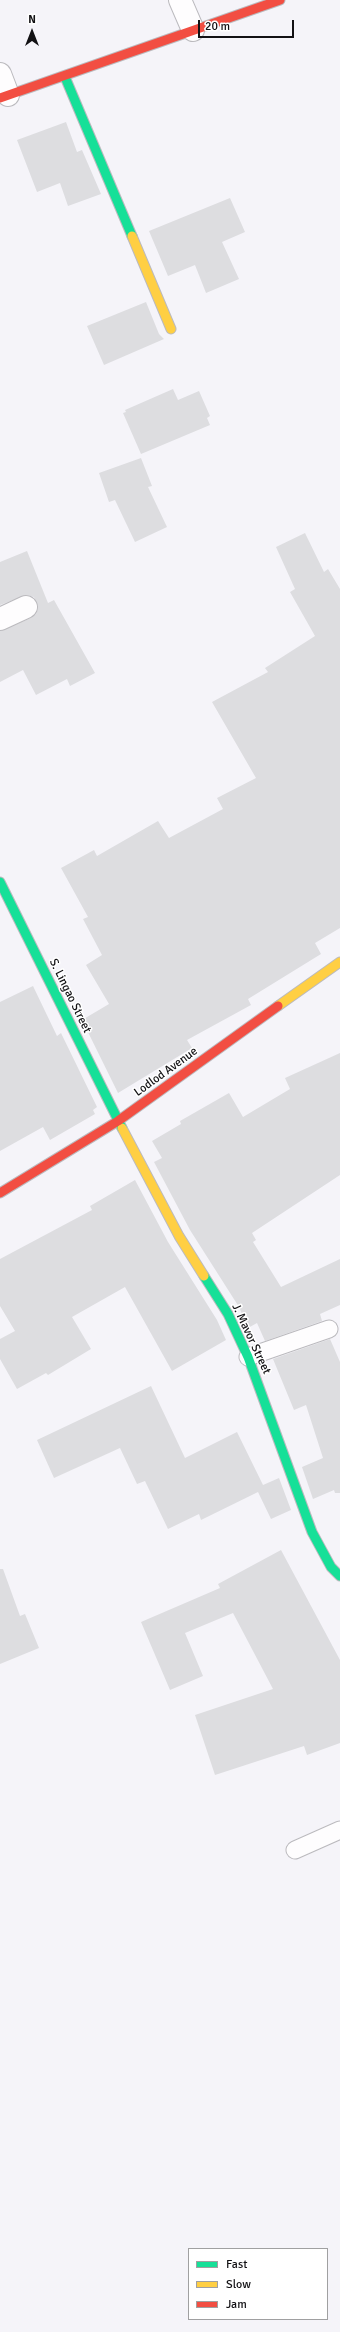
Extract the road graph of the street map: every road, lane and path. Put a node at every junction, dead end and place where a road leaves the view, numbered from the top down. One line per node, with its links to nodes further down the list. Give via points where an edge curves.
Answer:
1 (180, 0): 3 (street)
2 (280, 0): 3 (street)
3 (193, 30): 5 (street)
4 (0, 74): 6 (street)
5 (65, 76): 6 (street); 7 (street)
6 (4, 97)
7 (171, 329)
8 (26, 607): 9 (street)
9 (0, 619)
10 (0, 882): 12 (street, S. Lingao Street)
11 (340, 962): 12 (street, Lodlod Avenue)
12 (118, 1120): 13 (street, Lodlod Avenue); 15 (street, J. Mavor Street, via 179,1236 228,1314)
13 (0, 1193)
14 (329, 1329): 15 (lane)
15 (248, 1357): 16 (street, J. Mavor Street, via 312,1532 331,1567)
16 (340, 1576)
17 (340, 1830): 18 (lane)
18 (296, 1850)

